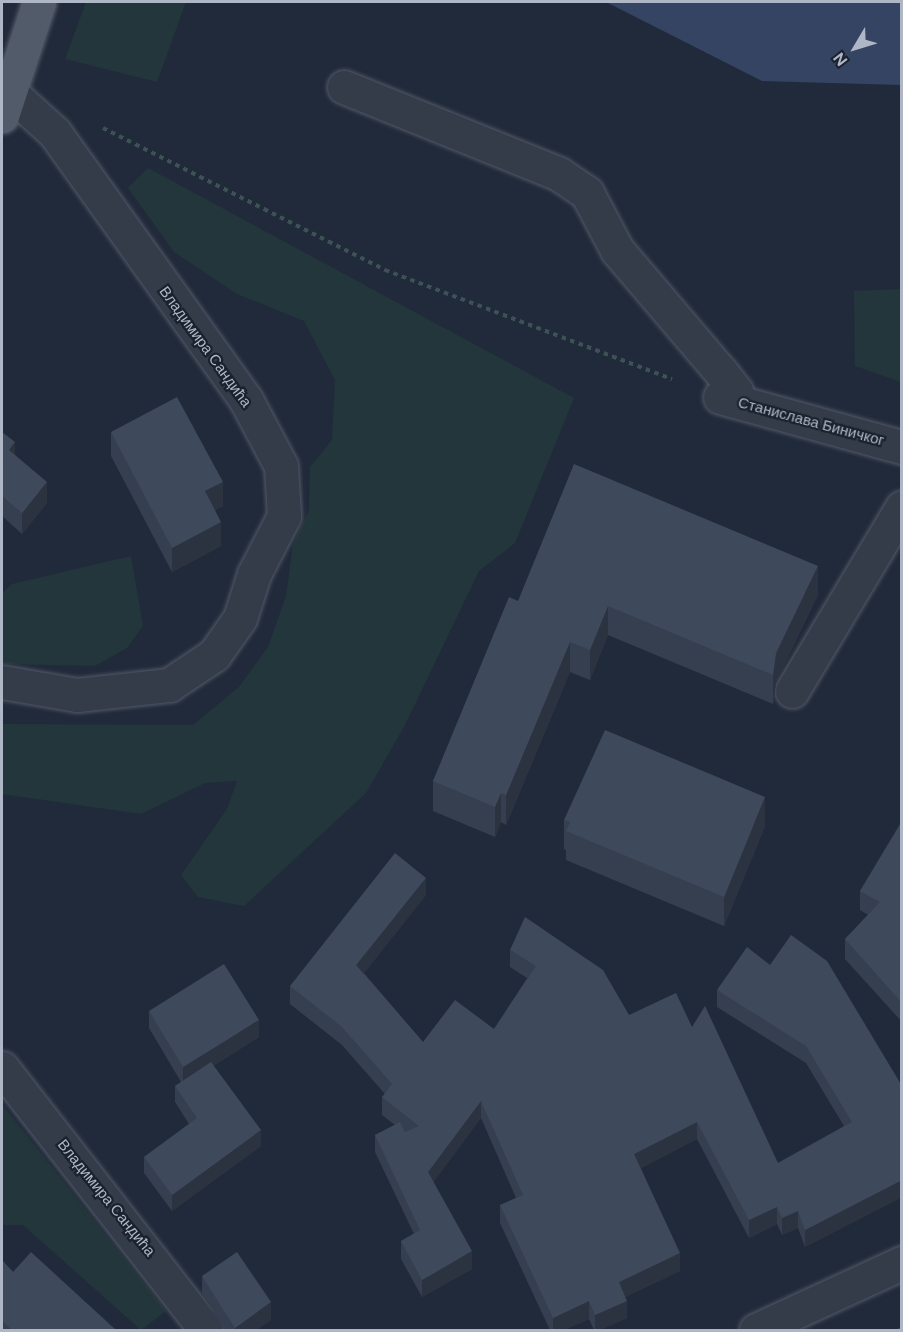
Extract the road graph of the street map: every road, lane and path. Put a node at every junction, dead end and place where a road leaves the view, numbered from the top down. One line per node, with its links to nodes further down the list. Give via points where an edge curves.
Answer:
1 (39, 2): 3 (main road)
2 (344, 87): 5 (street, via 559,174 587,193 617,250 736,391)
3 (6, 93): 8 (street, Владимира Сандића, via 55,133 246,400 281,466 284,516 254,574 240,618 214,655 169,685 76,695)
4 (97, 124): 5 (path, via 385,270)
5 (727, 399): 6 (street, Станислава Биничког)
6 (902, 447)
7 (902, 507): 9 (street)
8 (2, 682)
9 (792, 691)
10 (2, 1068): 12 (street, Владимира Сандића)
11 (902, 1263): 13 (street)
12 (206, 1330)
13 (756, 1330)

